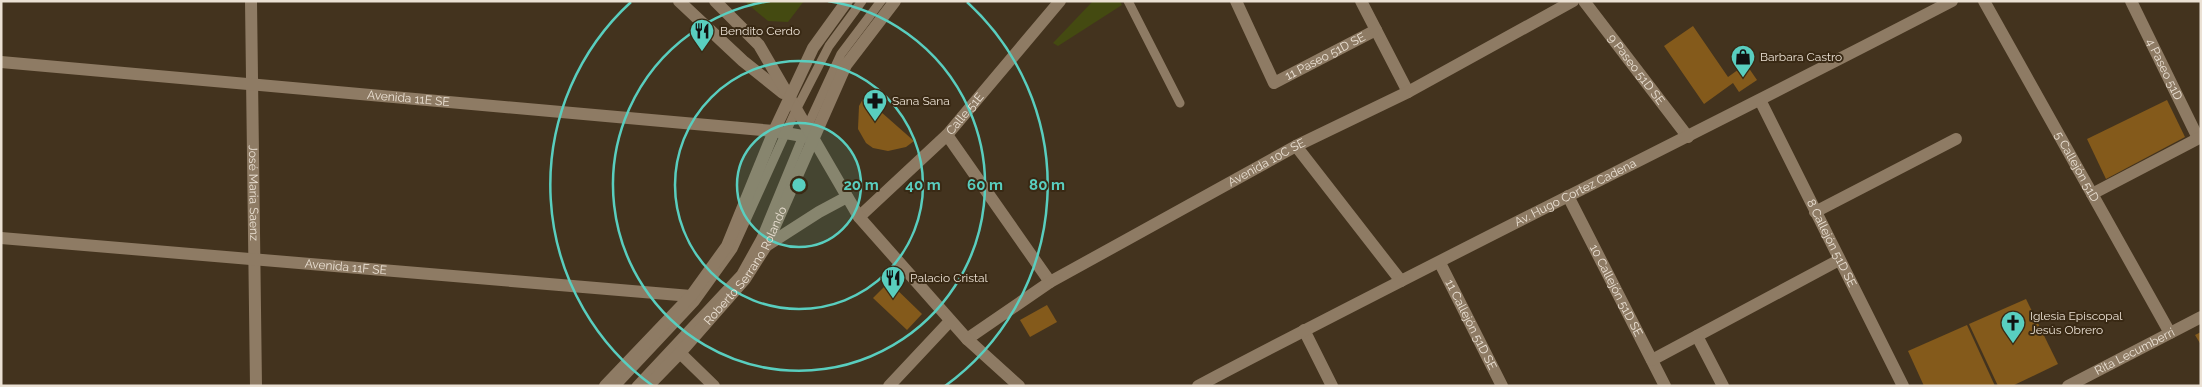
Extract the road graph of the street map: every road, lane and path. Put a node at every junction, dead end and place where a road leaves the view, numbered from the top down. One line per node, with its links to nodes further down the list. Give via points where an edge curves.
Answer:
1 (252, 1): 19 (street, José Maria Saenz)
2 (679, 1): 21 (street, via 743,61)
3 (715, 1): 21 (street, via 759,45)
4 (847, 1): 21 (street, Roberto Serrano Rolando, via 814,48)
5 (862, 1): 24 (lane, Roberto Serrano Rolando, via 829,46)
6 (881, 1): 26 (lane, Roberto Serrano Rolando, via 841,54)
7 (895, 1): 26 (street, Roberto Serrano Rolando, via 846,65)
8 (1060, 1): 27 (street, Calle 51E)
9 (1128, 1): 23 (lane)
10 (1236, 1): 17 (street, 11 Paseo 51D SE, via 1274,83)
11 (1361, 1): 17 (street)
12 (1573, 1): 20 (street, Avenida 10C SE)
13 (1584, 1): 28 (street, 9 Paseo 51D SE)
14 (1952, 1): 22 (street, Av. Hugo Cortez Cadena)
15 (1984, 1): 32 (street, 5 Callejón 51D)
16 (2131, 1): 30 (street, 4 Paseo 51D)
17 (1376, 30): 20 (street)
18 (1, 62): 19 (street, Avenida 11E SE)
19 (254, 84): 25 (street, Avenida 11E SE); 39 (street, José Maria Saenz)
20 (1408, 92): 31 (street, Avenida 10C SE)
21 (789, 98): 24 (street); 25 (street, Roberto Serrano Rolando)
22 (1760, 100): 28 (street, Av. Hugo Cortez Cadena); 35 (street, 8 Callejón 51D SE)
23 (1180, 103)
24 (796, 110): 25 (lane, Roberto Serrano Rolando); 26 (street)
25 (780, 132): 26 (street, Avenida 11E SE); 44 (street, Roberto Serrano Rolando, via 727,246); 56 (lane, Roberto Serrano Rolando, via 733,249 695,302)
26 (808, 134): 34 (street); 38 (street, Roberto Serrano Rolando); 57 (lane, Roberto Serrano Rolando, via 761,238 740,274)
27 (947, 135): 36 (street, Calle 51E); 43 (street)
28 (1688, 137): 33 (street, Av. Hugo Cortez Cadena)
29 (1956, 138): 35 (street)
30 (2199, 138): 32 (street)
31 (1296, 146): 42 (street); 43 (street, Avenida 10C SE)
32 (2092, 194): 48 (street, 5 Callejón 51D)
33 (1568, 196): 41 (street, Av. Hugo Cortez Cadena); 52 (street, 10 Callejón 51D SE)
34 (847, 197): 36 (street); 38 (street)
35 (1816, 212): 40 (street, 8 Callejón 51D SE)
36 (859, 217): 46 (street)
37 (1, 238): 39 (street, Avenida 11F SE)
38 (766, 246): 51 (street, Roberto Serrano Rolando, via 745,279)
39 (255, 260): 44 (street, Avenida 11F SE); 54 (street, José Maria Saenz)
40 (1840, 260): 49 (street); 67 (street, 8 Callejón 51D SE)
41 (1440, 262): 42 (street, Av. Hugo Cortez Cadena); 64 (street, 11 Callejón 51D SE)
42 (1401, 281): 47 (street, Av. Hugo Cortez Cadena)
43 (1050, 282): 50 (street, Avenida 10C SE)
44 (691, 296): 55 (street, Roberto Serrano Rolando)
45 (2201, 317): 48 (street, Rita Lecumberri)
46 (950, 321): 50 (street); 60 (street)
47 (1304, 330): 62 (street, Av. Hugo Cortez Cadena); 63 (street)
48 (2170, 333): 53 (street, Rita Lecumberri)
49 (1697, 336): 52 (street); 66 (street)
50 (967, 339): 61 (street)
51 (680, 353): 58 (street, Roberto Serrano Rolando); 59 (street)
52 (1652, 360): 65 (street, 10 Callejón 51D SE)
53 (2083, 382): 68 (street, Rita Lecumberri)
54 (256, 386)
55 (605, 386)
56 (616, 386)
57 (636, 386)
58 (648, 386)
59 (714, 386)
60 (889, 386)
61 (1019, 386)
62 (1198, 386)
63 (1332, 386)
64 (1502, 386)
65 (1665, 386)
66 (1723, 386)
67 (1902, 386)
68 (2068, 386)

